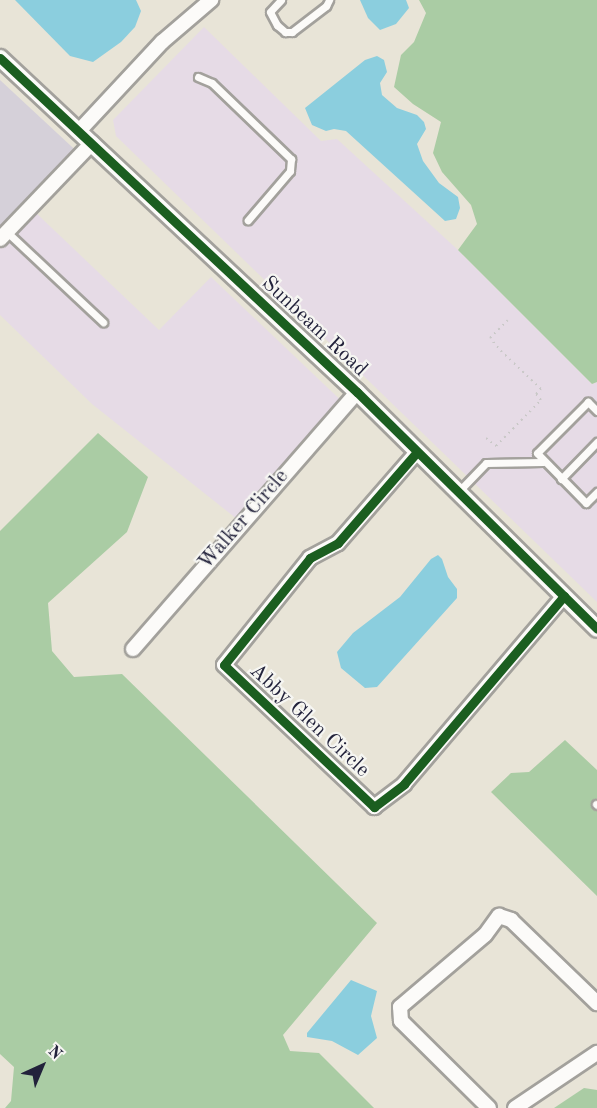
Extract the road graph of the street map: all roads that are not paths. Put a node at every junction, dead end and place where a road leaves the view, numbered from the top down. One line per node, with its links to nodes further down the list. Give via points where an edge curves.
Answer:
1 (211, 0): 6 (street, via 162,42)
2 (281, 0): 3 (lane, via 270,12 277,25 292,32)
3 (329, 0)
4 (0, 58): 6 (street, Sunbeam Road)
5 (198, 77): 8 (lane, via 212,82 291,159 290,171)
6 (79, 131): 7 (street, Sunbeam Road)
7 (92, 143): 9 (street); 11 (street, Sunbeam Road)
8 (248, 220)
9 (4, 235): 10 (lane)
10 (103, 322)
11 (357, 392): 14 (street, Sunbeam Road); 21 (street, Walker Circle)
12 (597, 411): 15 (lane, via 588,402 537,453)
13 (597, 442): 16 (lane)
14 (417, 452): 17 (street, Sunbeam Road); 19 (street, Abby Glen Circle, via 338,543 310,558 224,665 374,807 404,784)
15 (543, 462): 16 (lane); 17 (lane, via 486,464)
16 (561, 479): 18 (lane, via 586,503)
17 (458, 492): 19 (street, Sunbeam Road)
18 (597, 492)
19 (564, 596): 20 (street, Sunbeam Road)
20 (597, 629)
21 (133, 649)
22 (597, 1003): 24 (street, via 511,920 499,915 485,935 400,1007 401,1021)
23 (597, 1053): 25 (street)
24 (489, 1108)
25 (515, 1108)

